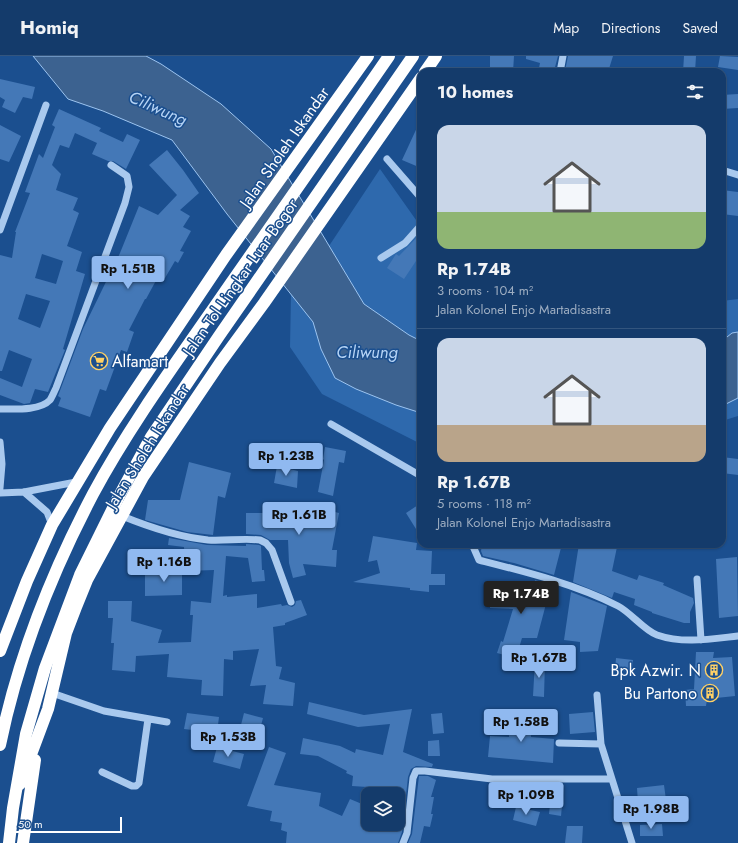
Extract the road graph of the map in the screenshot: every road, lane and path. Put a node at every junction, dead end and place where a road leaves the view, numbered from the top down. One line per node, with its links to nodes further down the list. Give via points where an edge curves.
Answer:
1 (368, 56): 23 (highway, Jalan Sholeh Iskandar, via 226,255)
2 (389, 56): 42 (highway, Jalan Tol Lingkar Luar Bogor, via 170,372 94,493 60,562 31,632 6,715)
3 (413, 56): 46 (highway, Jalan Tol Lingkar Luar Bogor, bridge, via 151,437 118,498 80,575 45,668 26,734)
4 (436, 56): 6 (highway)
5 (563, 56): 7 (street)
6 (428, 68)
7 (561, 68)
8 (417, 84): 27 (highway, Jalan Sholeh Iskandar, via 176,427 143,476)
9 (46, 105): 15 (street)
10 (387, 159): 14 (street)
11 (111, 165): 19 (street, via 127,176 129,187 56,388 49,401 36,408)
12 (726, 171): 13 (street)
13 (738, 175)
14 (417, 193)
15 (4, 208): 16 (street)
16 (0, 230)
17 (417, 230): 18 (street, via 406,243)
18 (381, 258)
19 (0, 409)
20 (331, 424): 22 (street)
21 (0, 442): 24 (street)
22 (417, 474)
23 (76, 482): 25 (street); 28 (highway, Jalan Sholeh Iskandar)
24 (0, 488)
25 (24, 492): 26 (street); 28 (street, via 47,512)
26 (0, 493)
27 (122, 516): 31 (street, via 185,536 209,540 260,540 266,543 272,550); 35 (highway, Jalan Sholeh Iskandar, via 87,580 76,607 66,633)
28 (52, 525): 34 (highway, Jalan Sholeh Iskandar)
29 (474, 548): 33 (street, via 480,560 547,578 619,607 655,635 681,640)
30 (697, 579): 33 (street)
31 (290, 602)
32 (738, 636): 33 (street)
33 (701, 640)
34 (0, 651)
35 (52, 693): 37 (street, via 104,711); 39 (highway, Jalan Sholeh Iskandar)
36 (597, 696): 41 (street)
37 (148, 719): 38 (street); 43 (street, via 139,783 132,786)
38 (167, 722)
39 (37, 741): 45 (highway, via 6,822); 47 (highway)
40 (559, 744): 41 (street)
41 (601, 744): 44 (street)
42 (0, 745)
43 (102, 772)
44 (611, 779): 48 (street, via 492,779 416,771 407,833); 49 (street)
45 (4, 843)
46 (9, 843)
47 (22, 843)
48 (403, 843)
49 (632, 843)

